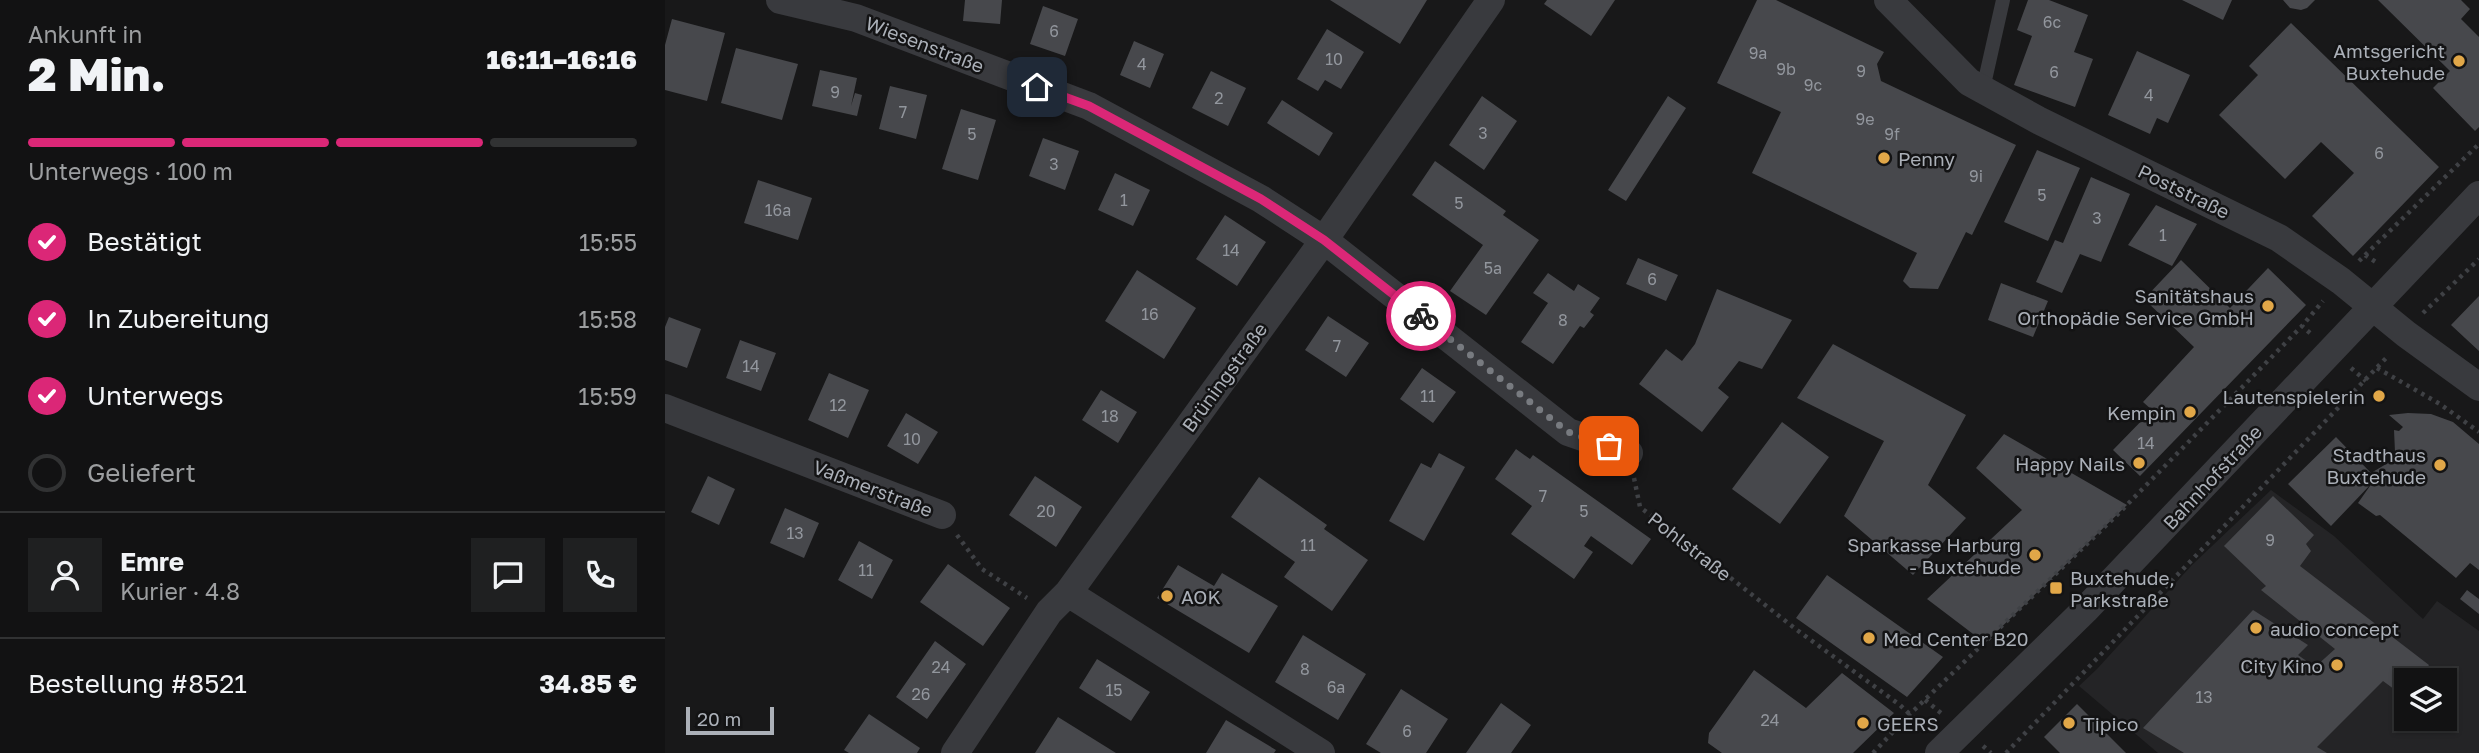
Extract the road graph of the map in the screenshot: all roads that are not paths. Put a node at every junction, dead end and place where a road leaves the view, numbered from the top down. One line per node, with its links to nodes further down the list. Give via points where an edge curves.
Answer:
1 (1491, 0): 7 (street, Brüningstraße)
2 (1888, 0): 5 (street, Poststraße, via 1969,82)
3 (2003, 0): 5 (lane)
4 (795, 2): 7 (street, Wiesenstraße, via 856,18 1089,106 1261,199)
5 (1983, 89): 8 (street, Poststraße, via 2279,238)
6 (2479, 195): 8 (street, Bahnhofstraße)
7 (1324, 240): 11 (street, via 1568,432); 13 (street, Brüningstraße)
8 (2372, 307): 9 (street, Poststraße); 14 (street, Bahnhofstraße, via 2085,610)
9 (2479, 387)
10 (665, 408): 12 (street, Vaßmerstraße)
11 (1629, 453)
12 (942, 514)
13 (1059, 602): 15 (street, Brüningstraße); 16 (street)
14 (1942, 751)
15 (955, 753)
16 (1321, 753)

